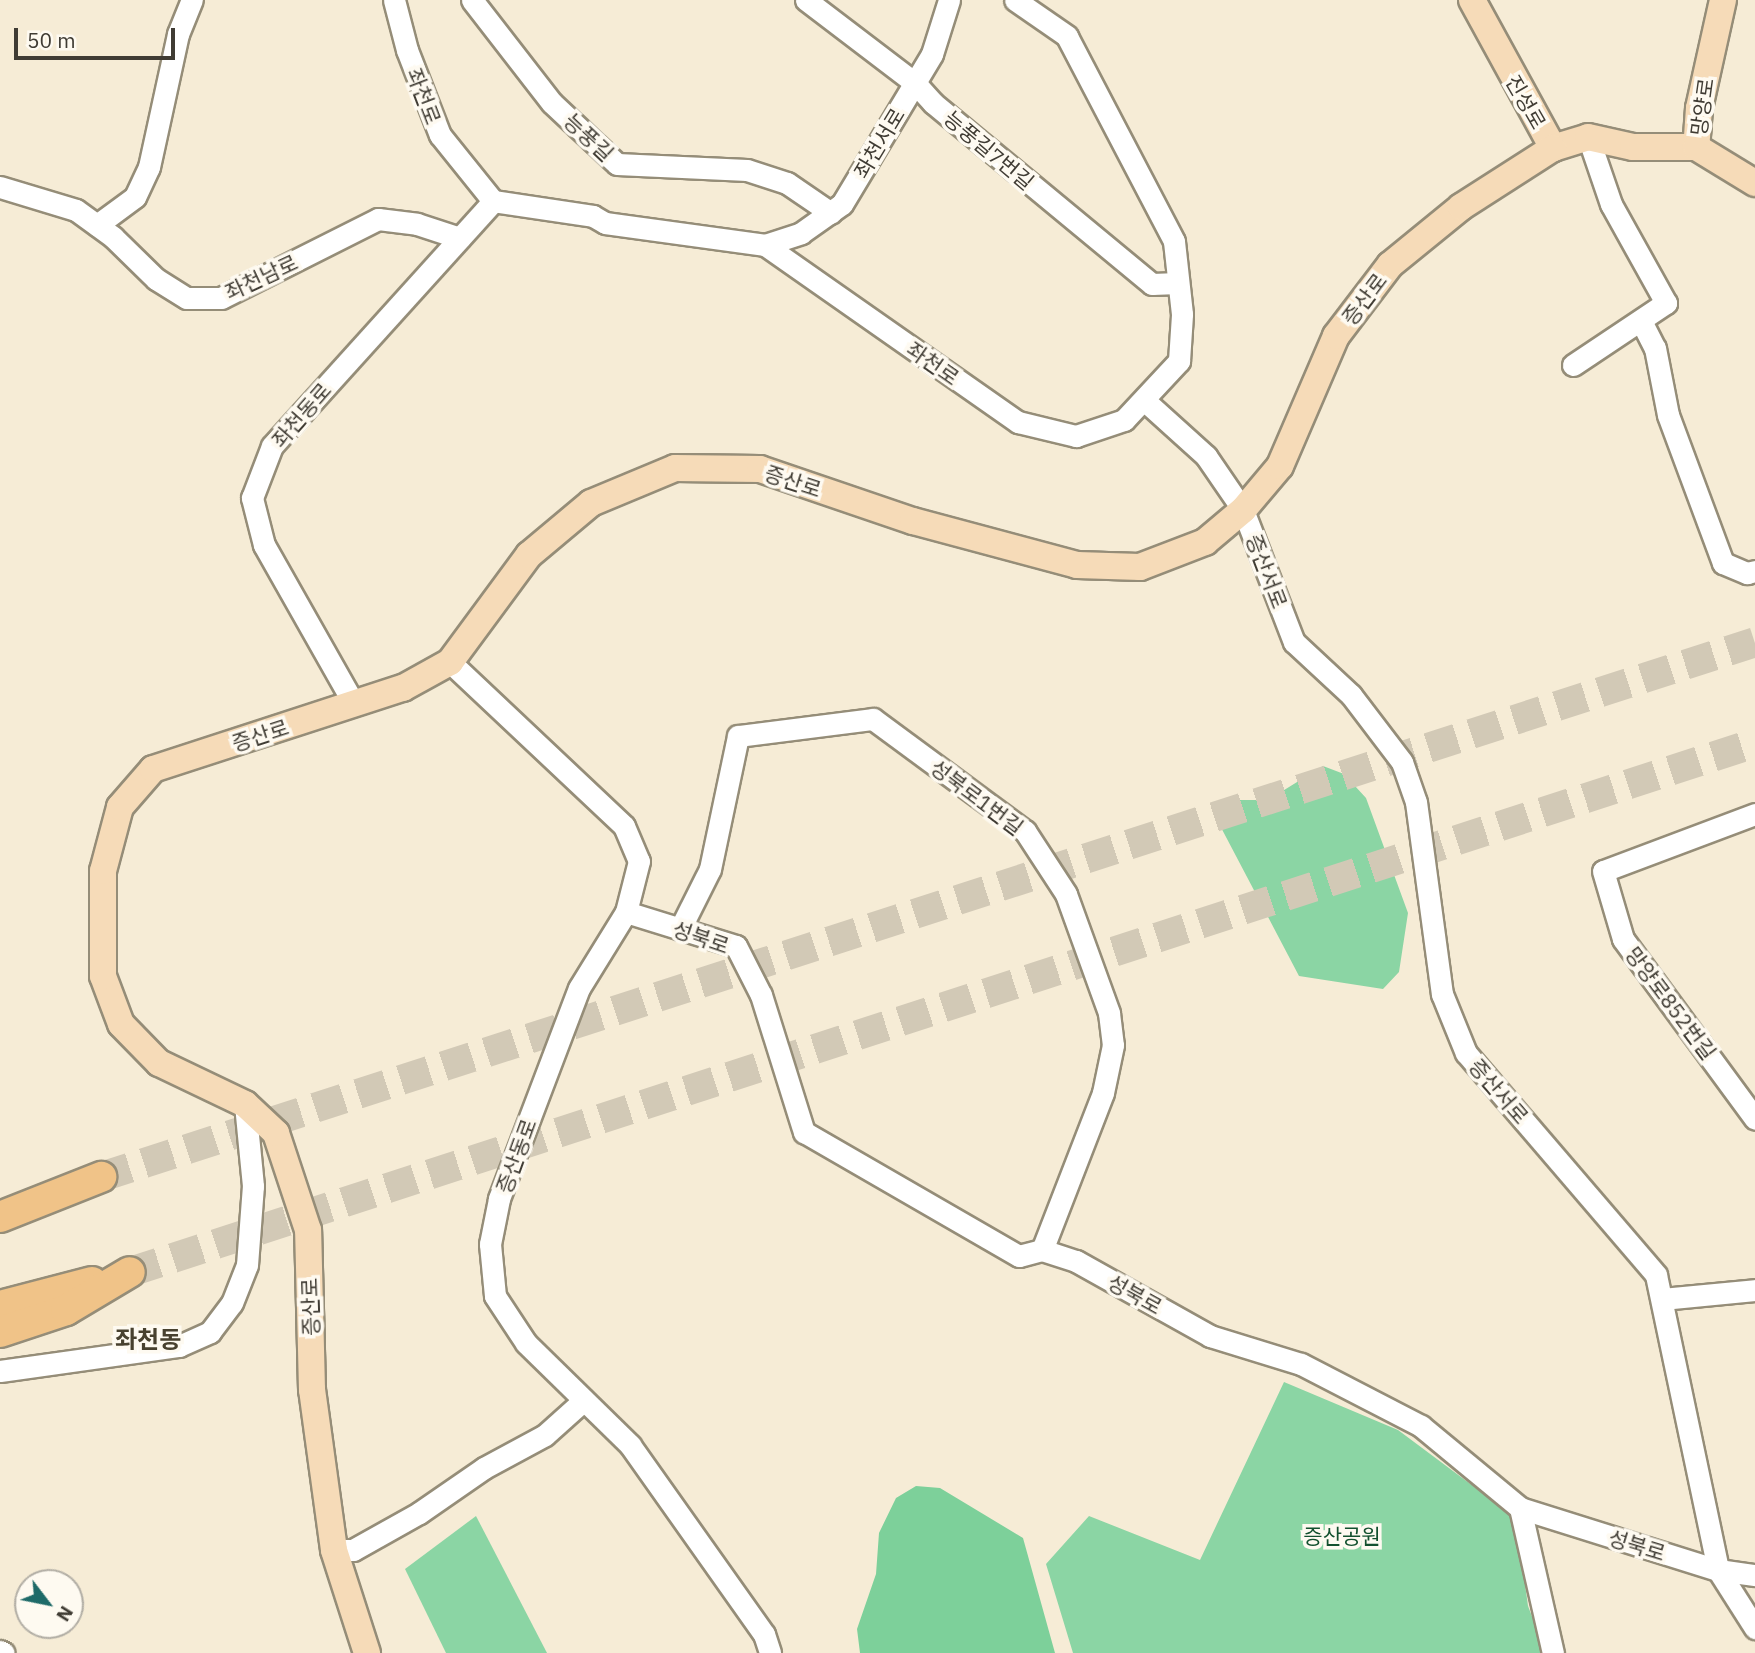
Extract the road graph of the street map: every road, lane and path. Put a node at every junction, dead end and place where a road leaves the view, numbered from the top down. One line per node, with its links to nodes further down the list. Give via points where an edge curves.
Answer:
1 (192, 0): 17 (street, via 175,46 149,167 135,197)
2 (394, 0): 15 (street, 좌천로, via 422,96 440,135)
3 (472, 0): 16 (street, 능풍길, via 552,103 617,164 747,170 787,183)
4 (806, 0): 9 (street, 능풍길7번길)
5 (948, 0): 9 (street, 좌천서로, via 932,54)
6 (1015, 0): 20 (street, 좌천로, via 1068,36 1174,241)
7 (1472, 0): 12 (main road, 진성로)
8 (1723, 0): 11 (main road, 망양로, via 1699,108)
9 (915, 83): 16 (street, 좌천서로, via 842,204); 20 (street, 능풍길7번길, via 933,103 1152,284)
10 (1588, 137): 11 (main road, 진성로, via 1633,147); 12 (main road, 진성로); 21 (street, via 1611,204 1664,294 1666,303)
11 (1696, 147): 13 (main road, 망양로)
12 (1553, 148): 24 (main road, 증산로, via 1461,207 1390,265 1336,336 1280,466)
13 (1755, 183)
14 (0, 187): 17 (street, 좌천남로, via 76,210)
15 (493, 201): 18 (street, 좌천동로); 19 (street, 좌천로, via 593,216 605,223)
16 (831, 213): 19 (street, 좌천서로, via 801,233)
17 (97, 225): 18 (street, 좌천남로, via 156,279 187,298 221,298 378,219 417,224)
18 (460, 238): 27 (street, 좌천동로, via 272,446 252,498 264,545)
19 (765, 245): 23 (street, 좌천로, via 1018,422 1076,436 1124,420)
20 (1178, 283): 23 (street, 좌천로, via 1179,360)
21 (1641, 321): 22 (street); 25 (street, via 1655,348 1668,415 1723,563 1747,573)
22 (1573, 365)
23 (1144, 400): 24 (street, via 1206,456)
24 (1243, 510): 26 (main road, 증산로, via 1205,542 1140,567 1077,565 913,521 760,469 675,468 591,503 529,555); 37 (street, 증산서로, via 1294,642 1351,695 1402,762 1416,802 1443,993 1466,1053 1656,1275)
25 (1755, 571)
26 (450, 662): 27 (main road, 증산로, via 403,688); 29 (street, 증산동로, via 624,826 639,861)
27 (354, 704): 31 (main road, 증산로, via 153,769 120,807 116,820 103,871 103,975 121,1024 159,1063)
28 (1755, 814): 32 (street, 망양로852번길, via 1603,872 1623,939)
29 (626, 912): 30 (street, 성북로); 41 (street, 증산동로, via 579,988 499,1199 490,1244 495,1296 526,1343)
30 (680, 929): 35 (street, 성북로, via 736,946 761,995 804,1132 1019,1255); 35 (street, 성북로1번길, via 710,869 738,736 873,719 1025,831 1066,894 1109,1013 1114,1045 1103,1093)
31 (245, 1104): 40 (street, via 253,1186 247,1265 232,1303 210,1332 179,1346); 43 (main road, 증산로, via 276,1133 308,1230 312,1391)
32 (1755, 1119)
33 (0, 1201): 34 (highway, via 88,1182)
34 (0, 1217)
35 (1042, 1250): 42 (street, 성북로, via 1076,1261 1210,1336 1301,1364 1420,1426)
36 (1755, 1290): 37 (street)
37 (1662, 1299): 44 (street, 증산서로)
38 (0, 1306): 39 (highway, via 130,1272 66,1310)
39 (0, 1332)
40 (0, 1371)
41 (584, 1400): 43 (street, via 545,1435 484,1468 419,1513 353,1550); 48 (street, 증산동로, via 630,1445 764,1633)
42 (1521, 1508): 44 (street, 성북로); 49 (street)
43 (334, 1550): 47 (main road, 증산로)
44 (1718, 1570): 45 (street, 성북로); 46 (street, 증산서로)
45 (1755, 1575)
46 (1755, 1628)
47 (364, 1649)
48 (770, 1653)
49 (1553, 1653)

